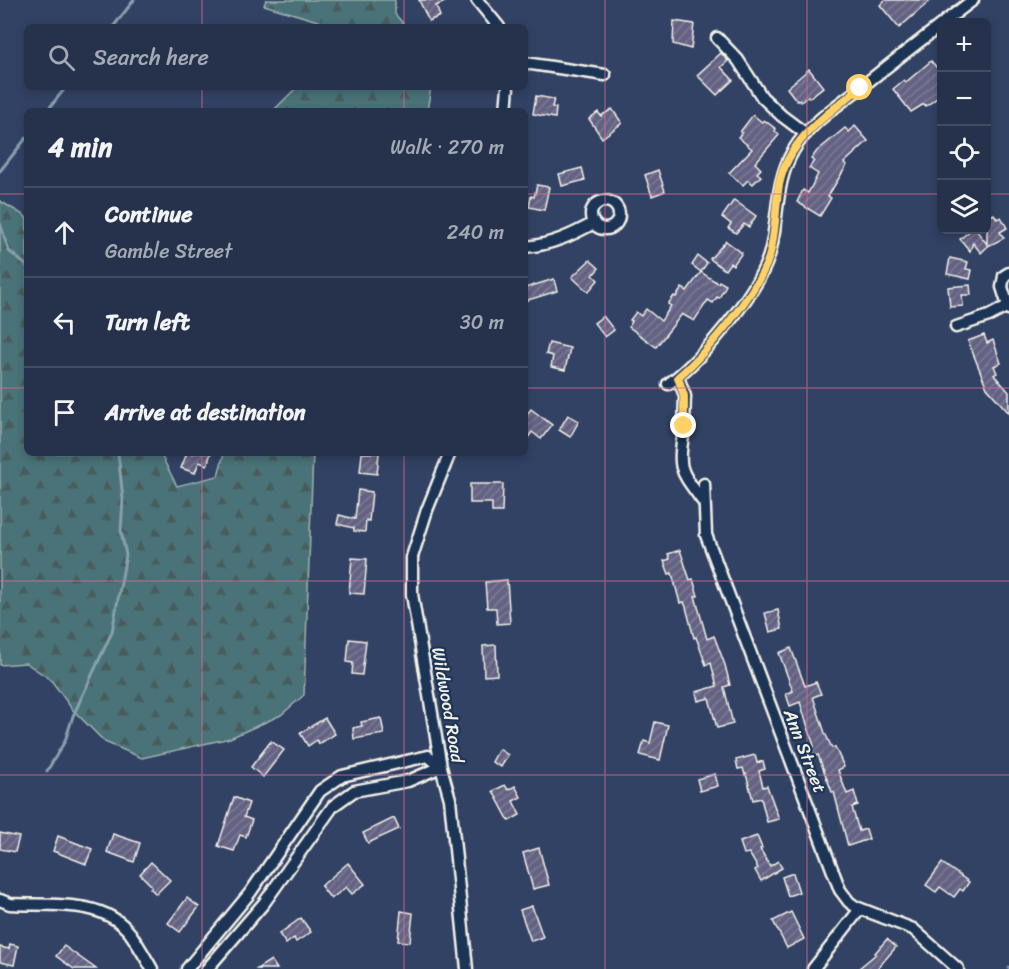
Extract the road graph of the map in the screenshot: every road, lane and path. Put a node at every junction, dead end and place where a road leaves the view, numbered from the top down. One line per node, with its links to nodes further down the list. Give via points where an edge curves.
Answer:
1 (477, 0): 4 (street)
2 (972, 0): 3 (street)
3 (949, 18)
4 (497, 24)
5 (937, 28): 11 (street)
6 (717, 38): 11 (street, via 738,60 762,97)
7 (528, 63): 8 (street)
8 (605, 75)
9 (508, 90): 10 (street)
10 (506, 108)
11 (806, 134): 17 (street, via 794,150 780,183 772,246 763,272 698,360)
12 (594, 223): 13 (street, via 569,237)
13 (528, 247)
14 (1009, 273): 15 (street, via 1004,276 1002,287)
15 (1009, 307): 16 (street)
16 (956, 327)
17 (678, 377): 18 (street); 21 (street, via 684,396 681,470)
18 (668, 384)
19 (449, 456): 22 (street, Wildwood Road, via 412,557 412,594)
20 (704, 484): 21 (street, Ann Street)
21 (705, 503): 28 (street, Ann Street, via 706,534 837,883 844,896)
22 (441, 767): 23 (street, via 428,756 342,776 320,791); 24 (street, via 408,781 354,791 333,806); 32 (street, Wildwood Road, via 450,799)
23 (300, 820): 24 (street); 25 (street)
24 (315, 831): 27 (street)
25 (250, 893): 27 (street); 30 (street)
26 (0, 900): 29 (street, via 10,904 86,907 105,913 128,931)
27 (264, 903): 31 (street)
28 (860, 909): 33 (street); 34 (street, Ann Street, via 913,929)
29 (152, 969)
30 (187, 969)
31 (207, 969)
32 (467, 969)
33 (813, 969)
34 (958, 969)

